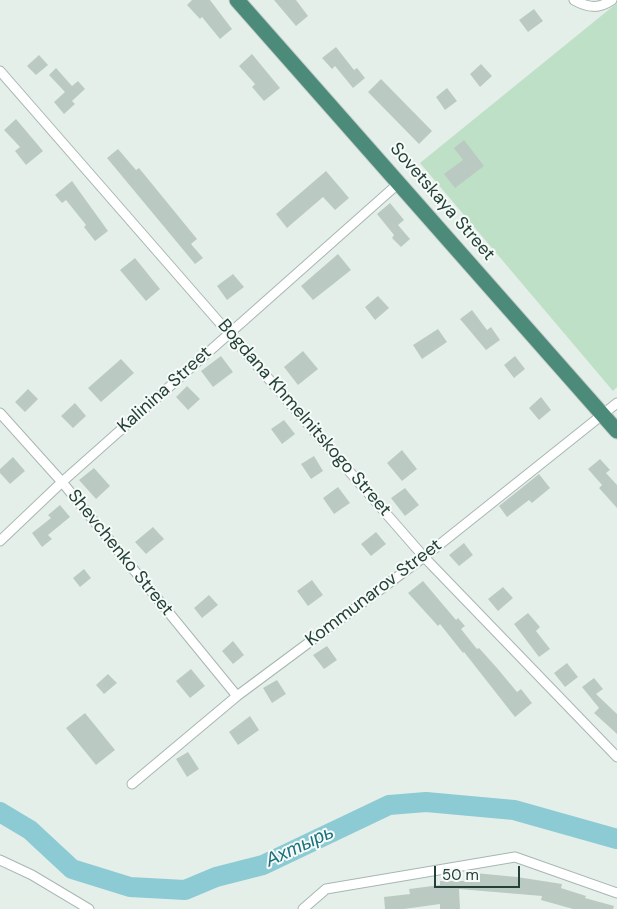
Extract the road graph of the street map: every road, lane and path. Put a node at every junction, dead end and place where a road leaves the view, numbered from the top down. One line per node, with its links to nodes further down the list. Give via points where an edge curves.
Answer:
1 (237, 0): 5 (highway, Sovetskaya Street)
2 (612, 0): 3 (street, via 604,6 591,7)
3 (575, 1)
4 (0, 71): 6 (street, Bogdana Khmelnitskogo Street)
5 (400, 182): 6 (street, Kalinina Street); 9 (highway, Sovetskaya Street)
6 (230, 332): 11 (street, Kalinina Street); 13 (street, Bogdana Khmelnitskogo Street)
7 (617, 402): 9 (street, Kommunarov Street)
8 (0, 413): 11 (street, Shevchenko Street)
9 (601, 414): 10 (highway, Sovetskaya Street); 13 (street, Kommunarov Street)
10 (617, 431)
11 (62, 482): 12 (street, Kalinina Street); 14 (street, Shevchenko Street)
12 (0, 541)
13 (424, 557): 14 (street, Kommunarov Street); 15 (street, Bogdana Khmelnitskogo Street)
14 (236, 696): 16 (street, Kommunarov Street)
15 (617, 757)
16 (132, 784)
17 (0, 860): 19 (street)
18 (617, 893): 20 (street, via 515,857 326,889)
19 (89, 909)
20 (303, 909)

